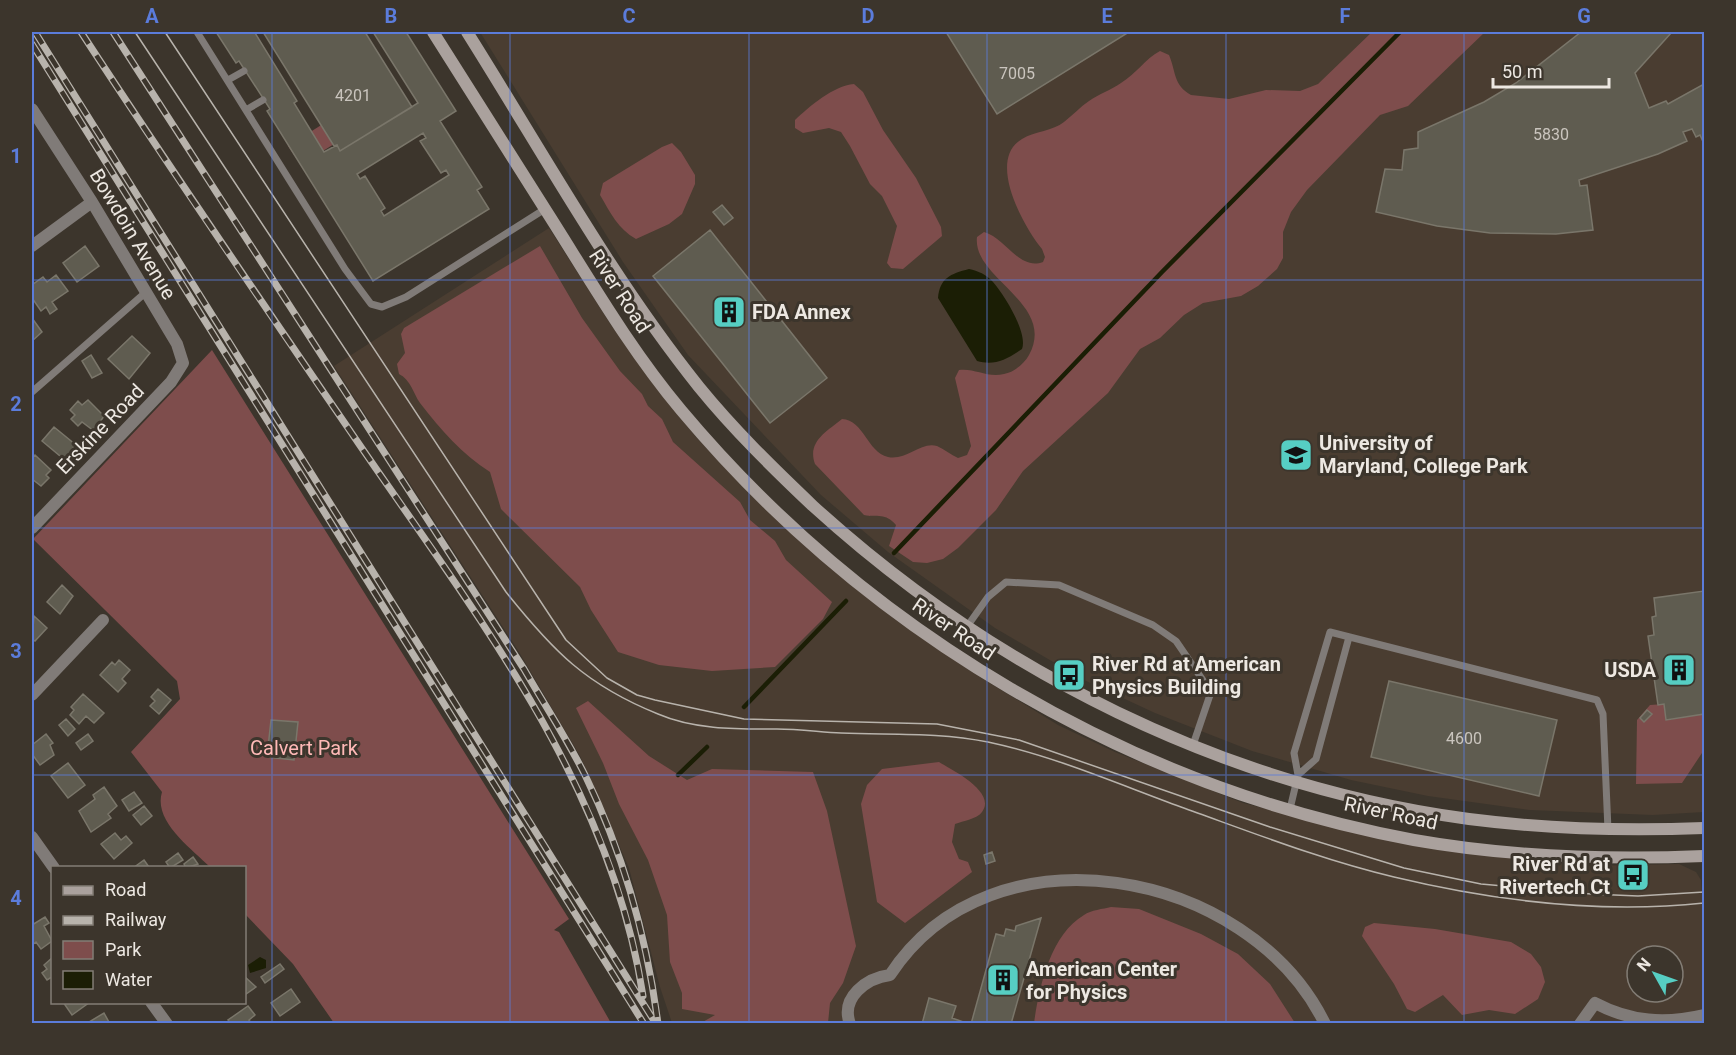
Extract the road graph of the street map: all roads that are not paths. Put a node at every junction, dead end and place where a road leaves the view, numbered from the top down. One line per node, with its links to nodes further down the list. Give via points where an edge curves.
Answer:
1 (197, 32): 5 (lane)
2 (433, 32): 10 (street, River Road)
3 (467, 32): 17 (street, River Road, via 634,298 701,389 767,462 838,528)
4 (244, 70): 5 (lane)
5 (228, 80): 8 (lane)
6 (263, 100): 8 (lane)
7 (32, 110): 9 (street, Bowdoin Avenue)
8 (246, 110): 10 (lane, via 371,304 382,307 406,297)
9 (92, 202): 11 (street); 12 (street, Bowdoin Avenue)
10 (545, 209): 22 (street, River Road, via 617,324 679,408 776,510 875,598 975,668 1101,738 1179,771)
11 (32, 246)
12 (145, 293): 13 (street, Bowdoin Avenue, via 181,354 183,363); 14 (lane)
13 (171, 382): 15 (street, Erskine Road)
14 (32, 393)
15 (32, 528)
16 (103, 620): 19 (street)
17 (966, 628): 20 (street, River Road, via 1077,693); 20 (lane, via 988,597 1006,582 1059,585 1153,625 1176,641 1211,692)
18 (1349, 637): 21 (lane, via 1316,759); 21 (lane, via 1330,632 1294,753); 24 (lane, via 1598,700 1603,714)
19 (32, 696)
20 (1193, 745): 21 (street, River Road)
21 (1298, 778): 22 (lane); 24 (street, River Road, via 1349,796 1469,819)
22 (1290, 809): 26 (street, River Road, via 1413,839 1481,850 1603,858)
23 (1704, 828): 24 (street, River Road)
24 (1608, 830)
25 (32, 837): 27 (street)
26 (1704, 856)
27 (53, 866)
28 (152, 1004): 30 (street)
29 (1704, 1015): 33 (street, via 1660,1022 1641,1020 1595,1003)
30 (166, 1023)
31 (849, 1023): 32 (street, via 847,1016 855,991 877,977 890,975 912,947 946,918 1013,889 1080,880 1153,890 1189,901 1225,919 1284,964)
32 (1324, 1023)
33 (1581, 1023)

